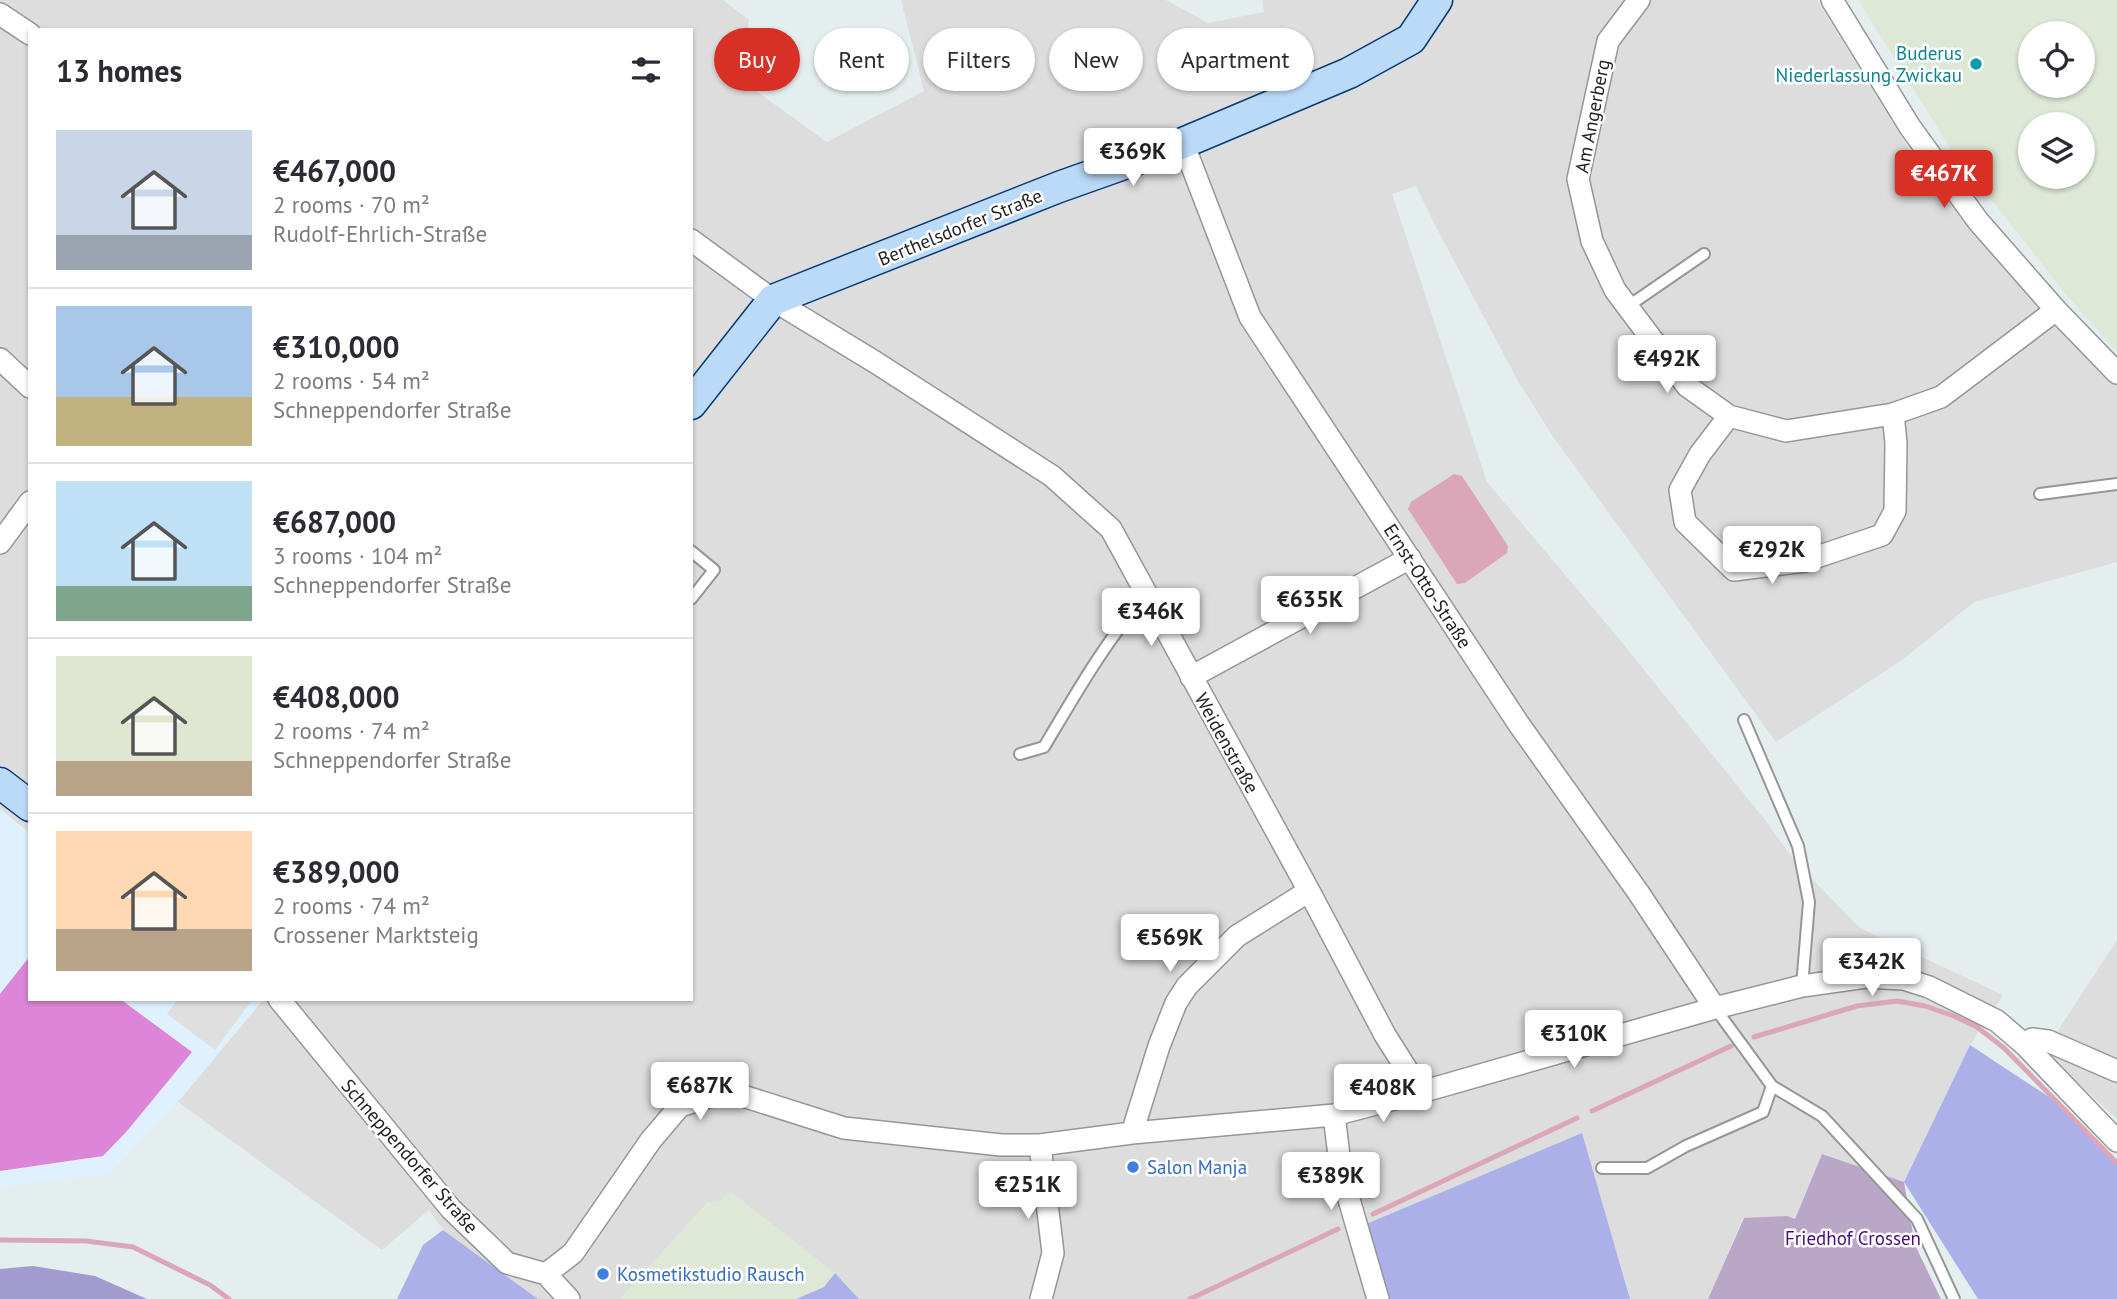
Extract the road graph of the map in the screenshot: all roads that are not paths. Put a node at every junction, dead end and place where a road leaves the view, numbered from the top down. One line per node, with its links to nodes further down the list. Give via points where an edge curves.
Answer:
1 (1437, 0): 6 (street, Berthelsdorfer Straße, via 1411,39 1349,73)
2 (1639, 0): 10 (street, Am Angerberg, via 1608,41 1578,179 1592,241)
3 (1832, 0): 11 (street, via 1910,127 1978,221)
4 (0, 14): 5 (street)
5 (28, 33)
6 (1183, 143): 9 (street, Berthelsdorfer Straße); 23 (street, Ernst-Otto-Straße, via 1250,317)
7 (693, 241): 9 (street, Weidenstraße)
8 (1704, 254): 10 (lane)
9 (773, 300): 15 (street); 24 (street, Weidenstraße, via 1052,476 1111,529)
10 (1627, 307): 17 (street, Am Angerberg, via 1687,386)
11 (2056, 310): 13 (street); 16 (street, Am Angerberg, via 1941,397)
12 (0, 359): 14 (street)
13 (2117, 373)
14 (28, 385)
15 (693, 401)
16 (1894, 414): 17 (street, Am Angerberg, via 1786,431); 17 (street, via 1895,511 1882,535 1805,561 1734,570 1685,522 1681,490 1700,454)
17 (1729, 416)
18 (2117, 484): 19 (lane)
19 (2040, 494)
20 (28, 505): 21 (street)
21 (0, 542)
22 (693, 553): 25 (lane, via 714,570)
23 (1410, 558): 26 (street); 34 (street, Ernst-Otto-Straße)
24 (1146, 595): 26 (street, Weidenstraße); 28 (lane, via 1103,652 1044,747)
25 (693, 596)
26 (1191, 677): 31 (street, Weidenstraße)
27 (1744, 720): 32 (lane, via 1798,846 1809,902)
28 (1020, 754)
29 (0, 783): 30 (street)
30 (28, 804)
31 (1309, 891): 38 (street, Weidenstraße, via 1385,1035); 40 (street, via 1237,936 1187,986 1159,1046)
32 (1802, 986): 34 (street); 35 (street, via 1866,977 1905,979 1980,1011)
33 (281, 1001): 44 (street, Schneppendorfer Straße, via 451,1209 507,1263)
34 (1715, 1008): 37 (lane); 38 (street)
35 (2025, 1045): 36 (street, via 2032,1039 2048,1041); 41 (street)
36 (2117, 1072)
37 (1772, 1086): 43 (lane, via 1763,1112 1647,1168); 48 (lane, via 1822,1116 1917,1219)
38 (1421, 1092): 39 (street)
39 (1334, 1115): 40 (street); 47 (street, via 1341,1172)
40 (1132, 1133): 42 (street)
41 (2117, 1141)
42 (1040, 1145): 44 (street, via 844,1128 727,1091 680,1106 573,1253); 46 (street, via 1053,1253)
43 (1602, 1168)
44 (546, 1274): 45 (street)
45 (569, 1299)
46 (1041, 1299)
47 (1378, 1299)
48 (1954, 1299)

